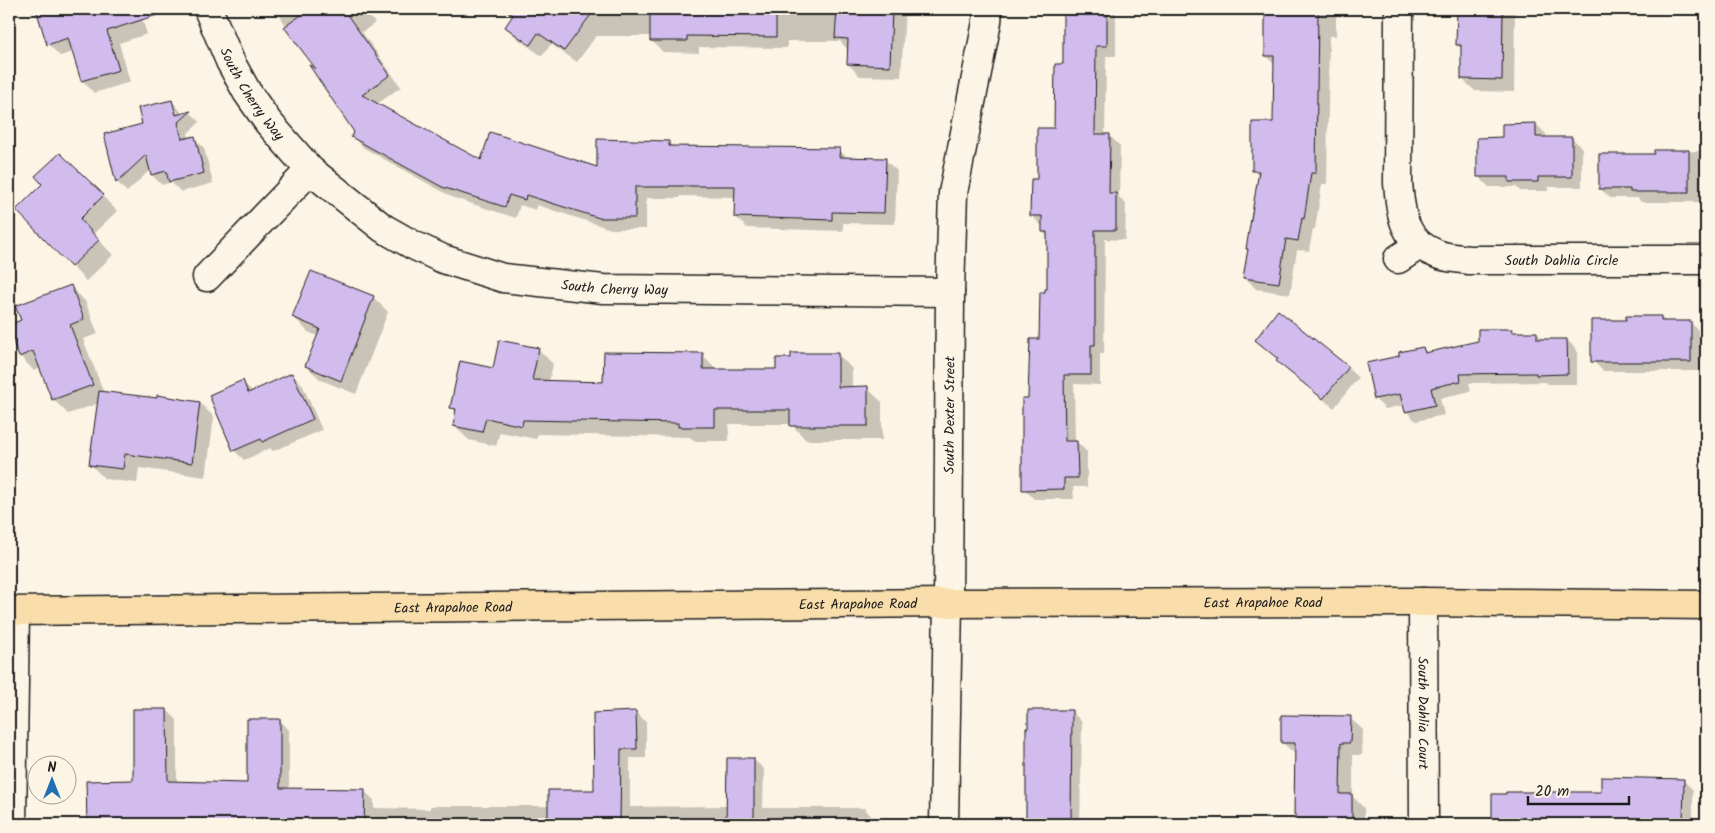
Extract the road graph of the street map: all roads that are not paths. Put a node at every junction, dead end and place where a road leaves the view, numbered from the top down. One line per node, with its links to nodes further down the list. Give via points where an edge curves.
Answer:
1 (208, 9): 4 (street, South Cherry Way, via 247,92 268,122)
2 (988, 9): 7 (street, South Dexter Street, via 953,193)
3 (1399, 9): 5 (street, South Dahlia Circle, via 1398,183 1400,212 1407,231 1409,252 1468,260)
4 (310, 170): 6 (street); 7 (street, South Cherry Way, via 383,228 413,245 443,259 503,278 603,289)
5 (1706, 260)
6 (207, 277)
7 (950, 292): 9 (street, South Dexter Street)
8 (1423, 602): 9 (main road, East Arapahoe Road); 10 (main road, East Arapahoe Road); 14 (street, South Dahlia Court)
9 (948, 603): 11 (main road, East Arapahoe Road); 13 (street, South Dexter Street)
10 (1706, 605)
11 (12, 610): 12 (street)
12 (12, 824)
13 (944, 824)
14 (1424, 824)

